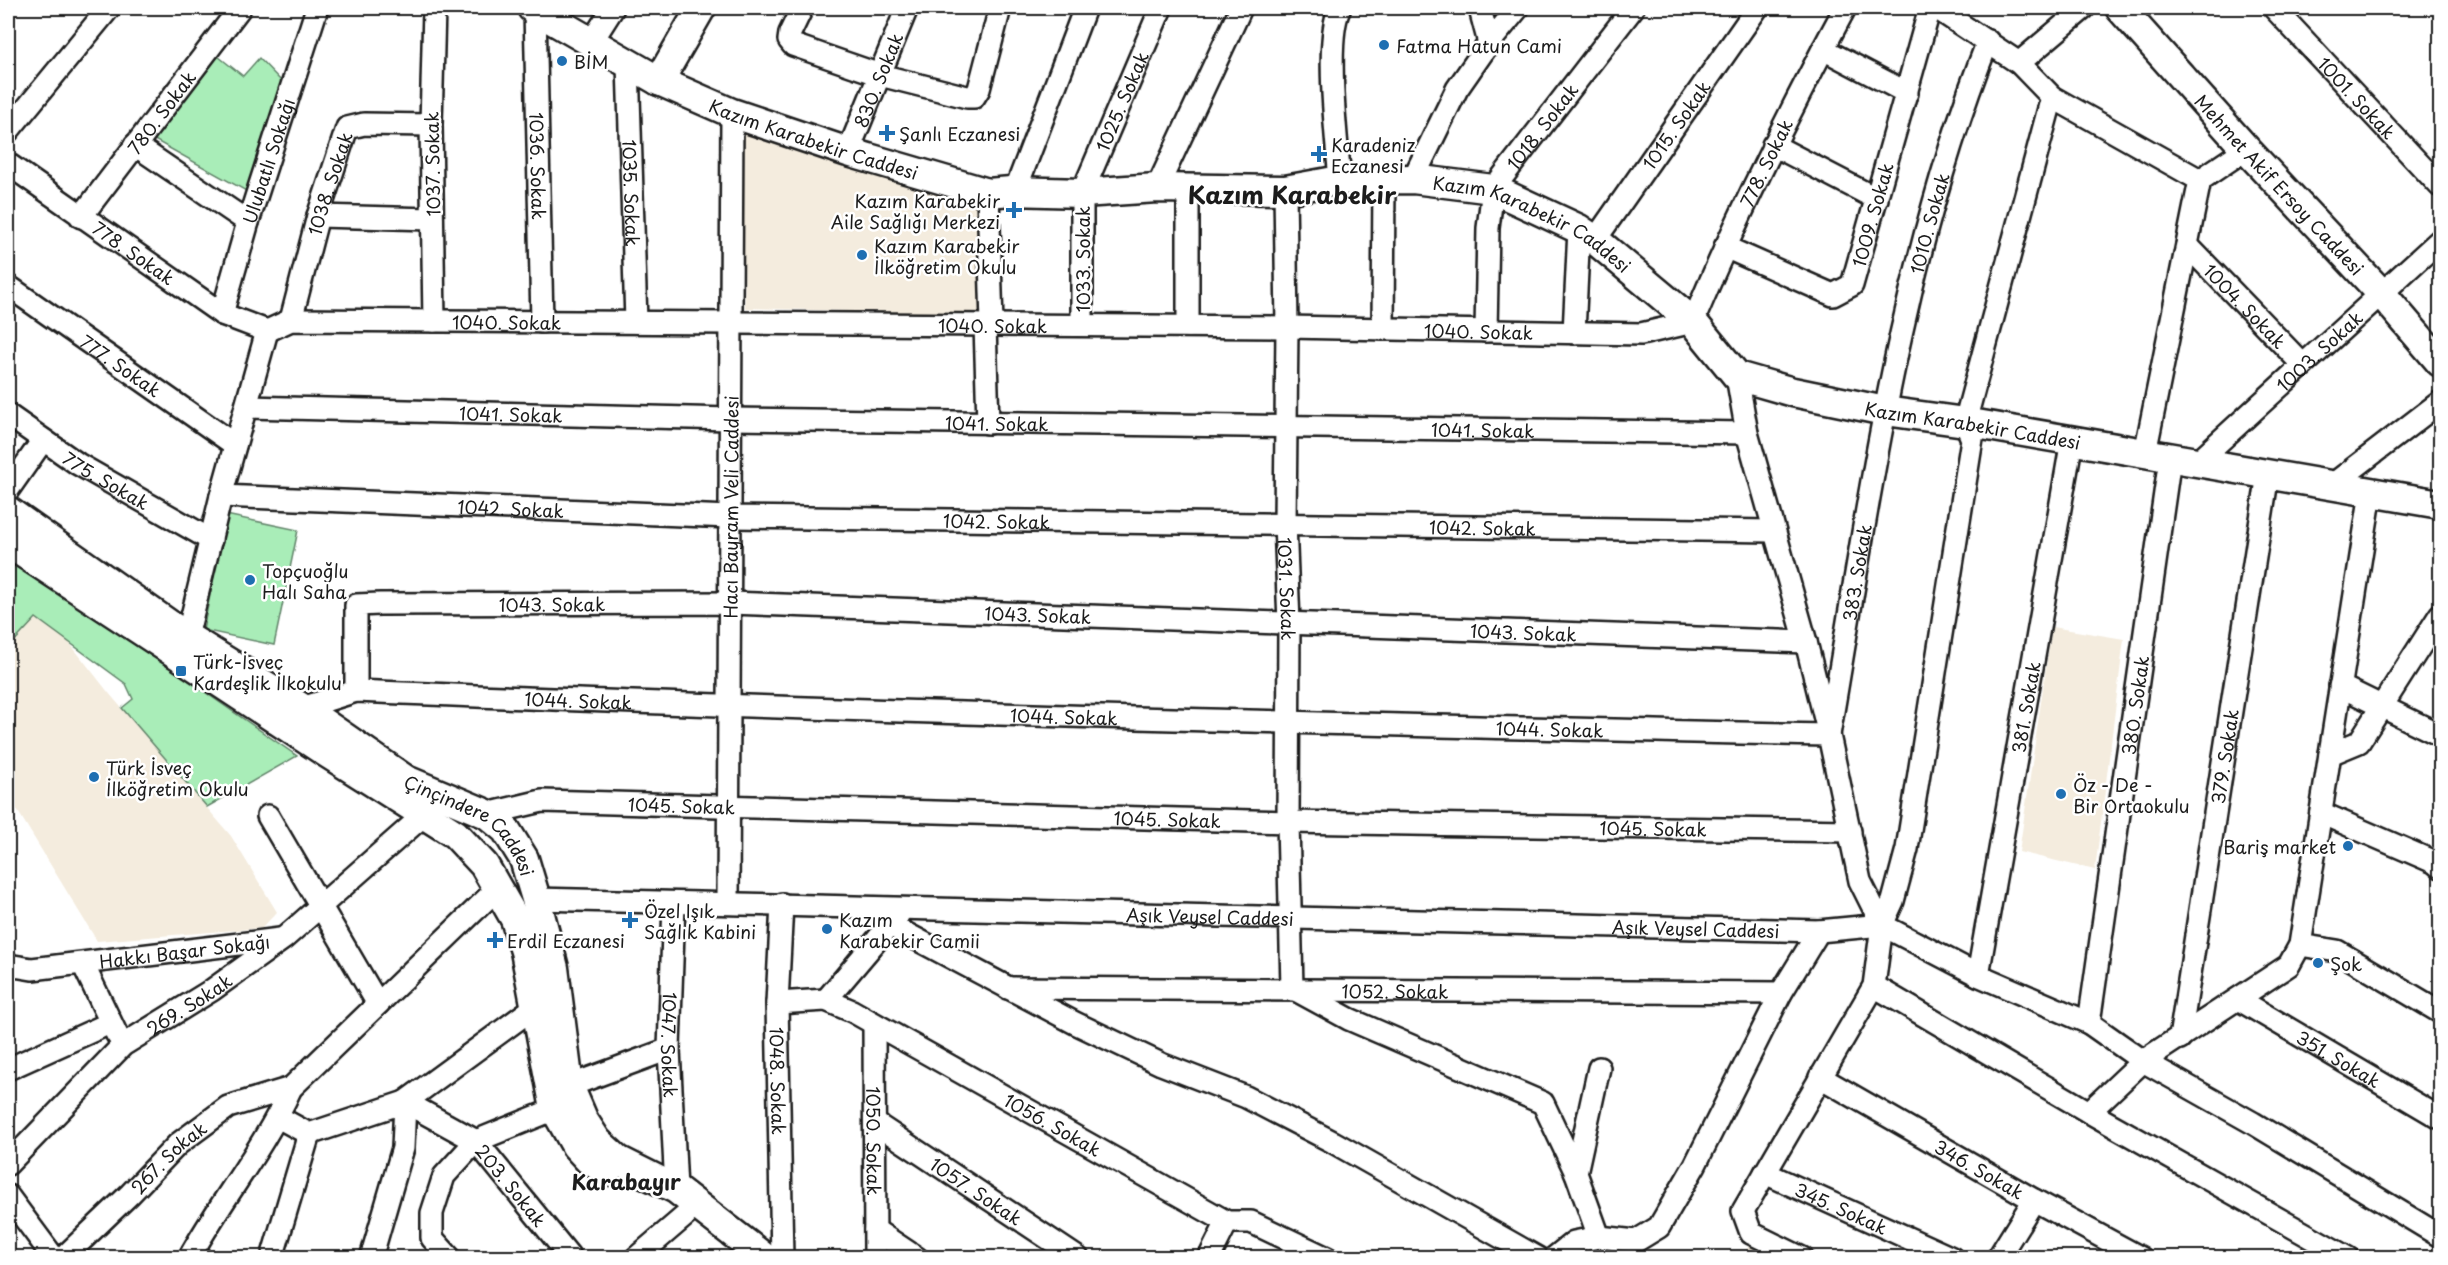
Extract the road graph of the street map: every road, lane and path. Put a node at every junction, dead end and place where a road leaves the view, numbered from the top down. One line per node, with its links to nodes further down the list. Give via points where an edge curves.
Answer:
1 (109, 8): 37 (street)
2 (240, 8): 38 (street, 780. Sokak)
3 (317, 8): 58 (street, Ulubatlı Sokağı)
4 (434, 8): 36 (street, 1037. Sokak)
5 (613, 8): 25 (street)
6 (701, 8): 32 (main road)
7 (802, 8): 31 (street, via 789,33 794,45)
8 (907, 8): 31 (street, 830. Sokak)
9 (1000, 8): 31 (street, via 974,97)
10 (1085, 8): 52 (street)
11 (1161, 8): 53 (street, 1025. Sokak)
12 (1241, 8): 48 (street)
13 (1340, 8): 45 (street, via 1335,17 1333,64)
14 (1484, 8): 27 (street, via 1481,13)
15 (1518, 8): 27 (street)
16 (1633, 8): 50 (street, 1018. Sokak)
17 (1757, 8): 59 (street, 1015. Sokak)
18 (1845, 8): 28 (street, 778. Sokak)
19 (1930, 8): 33 (street, 1009. Sokak)
20 (1936, 8): 26 (street)
21 (2085, 8): 29 (street)
22 (2120, 8): 40 (main road, Mehmet Akif Ersoy Caddesi)
23 (2274, 8): 47 (street, 1001. Sokak)
24 (533, 9): 25 (main road, Kazım Karabekir Caddesi); 68 (street, 1036. Sokak)
25 (592, 41): 30 (main road, Kazım Karabekir Caddesi)
26 (1988, 41): 29 (street); 85 (street, 1010. Sokak, via 1964,101 1909,295)
27 (1489, 43): 44 (street, via 1457,89)
28 (1822, 49): 33 (street); 39 (street, 778. Sokak)
29 (2019, 63): 34 (street)
30 (628, 64): 32 (main road, Kazım Karabekir Caddesi); 69 (street, 1035. Sokak)
31 (880, 75): 41 (street, 830. Sokak)
32 (659, 81): 35 (main road, Kazım Karabekir Caddesi)
33 (1906, 93): 54 (street, 1009. Sokak)
34 (2052, 98): 46 (street); 88 (street)
35 (732, 113): 41 (main road, Kazım Karabekir Caddesi); 71 (street, Hacı Bayram Veli Caddesi)
36 (431, 125): 55 (street, 1038. Sokak, via 364,123 347,128); 57 (street, 1037. Sokak)
37 (8, 131)
38 (135, 145): 56 (street, 780. Sokak); 58 (street)
39 (1773, 145): 54 (street); 62 (street, 778. Sokak)
40 (2246, 149): 46 (street); 64 (main road, Mehmet Akif Ersoy Caddesi)
41 (848, 152): 52 (main road, Kazım Karabekir Caddesi)
42 (8, 164): 56 (street, 778. Sokak)
43 (1383, 179): 44 (main road, Kazım Karabekir Caddesi); 45 (main road, Kazım Karabekir Caddesi); 76 (street)
44 (1413, 179): 50 (main road, Kazım Karabekir Caddesi)
45 (1340, 180): 51 (main road, Kazım Karabekir Caddesi)
46 (2200, 180): 61 (street, 380. Sokak)
47 (2440, 186)
48 (1157, 188): 49 (main road, Kazım Karabekir Caddesi); 53 (main road, Kazım Karabekir Caddesi)
49 (1188, 189): 51 (main road, Kazım Karabekir Caddesi); 74 (street)
50 (1493, 189): 59 (main road, Kazım Karabekir Caddesi); 78 (street, via 1488,228)
51 (1284, 190): 75 (street, 1031. Sokak)
52 (1002, 192): 53 (main road, Kazım Karabekir Caddesi); 72 (street)
53 (1082, 193): 73 (street, 1033. Sokak)
54 (1877, 199): 62 (street, 1009. Sokak, via 1852,285 1833,295)
55 (318, 216): 57 (street); 66 (street, 1038. Sokak)
56 (81, 217): 65 (street, 778. Sokak)
57 (432, 219): 67 (street, 1037. Sokak)
58 (248, 222): 65 (street, Ulubatlı Sokağı)
59 (1587, 235): 70 (main road, Kazım Karabekir Caddesi); 79 (street)
60 (2440, 240): 64 (street, 1003. Sokak)
61 (2187, 245): 81 (street, 1004. Sokak); 95 (street, 380. Sokak)
62 (1725, 247): 70 (street, 778. Sokak)
63 (8, 286): 94 (street, 777. Sokak)
64 (2381, 293): 80 (main road, Mehmet Akif Ersoy Caddesi); 81 (street, 1003. Sokak)
65 (222, 314): 77 (street, 778. Sokak)
66 (291, 320): 67 (street, 1040. Sokak); 77 (street)
67 (434, 321): 68 (street, 1040. Sokak)
68 (542, 321): 69 (street, 1040. Sokak)
69 (636, 322): 71 (street, 1040. Sokak)
70 (1694, 322): 79 (street, 1040. Sokak, via 1641,334); 82 (main road, Kazım Karabekir Caddesi)
71 (731, 323): 72 (street, 1040. Sokak); 87 (street, Hacı Bayram Veli Caddesi)
72 (989, 325): 73 (street, 1040. Sokak); 89 (street)
73 (1082, 325): 74 (street, 1040. Sokak)
74 (1188, 326): 75 (street, 1040. Sokak)
75 (1287, 327): 76 (street, 1040. Sokak); 90 (street, 1031. Sokak)
76 (1383, 329): 78 (street, 1040. Sokak)
77 (267, 331): 84 (street)
78 (1486, 331): 79 (street, 1040. Sokak)
79 (1574, 333)
80 (2440, 362)
81 (2303, 365): 95 (street, 1003. Sokak)
82 (1737, 376): 85 (main road, Kazım Karabekir Caddesi); 91 (street)
83 (2440, 402): 97 (street)
84 (247, 407): 87 (street, 1041. Sokak); 94 (street)
85 (1885, 411): 88 (main road, Kazım Karabekir Caddesi); 119 (street, 383. Sokak)
86 (8, 415): 92 (street, 775. Sokak)
87 (730, 419): 89 (street, 1041. Sokak); 103 (street, Hacı Bayram Veli Caddesi)
88 (1965, 422): 93 (main road, Kazım Karabekir Caddesi); 139 (street, via 1972,439 1907,849)
89 (988, 423): 90 (street, 1041. Sokak)
90 (1286, 426): 91 (street, 1041. Sokak); 104 (street, 1031. Sokak)
91 (1747, 433): 105 (street)
92 (43, 440): 98 (street); 106 (street, 775. Sokak)
93 (2072, 440): 95 (main road, Kazım Karabekir Caddesi); 145 (street, 381. Sokak)
94 (235, 445): 100 (street)
95 (2171, 458): 96 (main road, Kazım Karabekir Caddesi); 157 (street, 380. Sokak)
96 (2268, 474): 97 (main road, Kazım Karabekir Caddesi); 159 (street, 379. Sokak)
97 (2332, 485): 99 (main road, Kazım Karabekir Caddesi)
98 (8, 490)
99 (2371, 492): 101 (main road, Kazım Karabekir Caddesi); 113 (street)
100 (220, 496): 103 (street, 1042. Sokak); 106 (street)
101 (2440, 504)
102 (8, 511): 111 (main road, Çinçindere Caddesi)
103 (730, 517): 104 (street, 1042. Sokak); 108 (street, Hacı Bayram Veli Caddesi)
104 (1285, 523): 105 (street, 1042. Sokak); 110 (street, 1031. Sokak)
105 (1773, 531): 112 (street)
106 (211, 540): 111 (street)
107 (8, 543): 124 (main road, Çinçindere Caddesi)
108 (730, 603): 110 (street, 1043. Sokak); 114 (street, 1043. Sokak, via 356,605); 116 (street, Hacı Bayram Veli Caddesi)
109 (2440, 615): 115 (street)
110 (1289, 623): 112 (street, 1043. Sokak); 118 (street, 1031. Sokak)
111 (187, 637): 117 (main road, Çinçindere Caddesi)
112 (1806, 642): 119 (street)
113 (2340, 686): 115 (street); 121 (street)
114 (356, 691): 116 (street, 1044. Sokak); 117 (street, 1044. Sokak)
115 (2384, 706): 120 (street); 121 (street, via 2359,742)
116 (729, 707): 118 (street, 1044. Sokak); 122 (street, Hacı Bayram Veli Caddesi)
117 (302, 708): 125 (main road, Çinçindere Caddesi, via 406,780)
118 (1287, 723): 119 (street, 1044. Sokak); 127 (street, 1031. Sokak)
119 (1829, 735): 128 (street)
120 (2440, 735)
121 (2330, 754): 123 (street)
122 (729, 805): 125 (street, 1045. Sokak, via 542,801); 127 (street, 1045. Sokak); 133 (street, Hacı Bayram Veli Caddesi)
123 (2321, 813): 129 (street); 142 (street)
124 (425, 814): 130 (main road, Çinçindere Caddesi, via 455,834 484,865); 135 (street, Hakkı Başar Sokağı)
125 (487, 814): 131 (main road, Çinçindere Caddesi, via 506,830 524,860)
126 (268, 816): 135 (street)
127 (1288, 822): 128 (street, 1045. Sokak); 137 (street, 1031. Sokak)
128 (1850, 831): 139 (street, via 1860,881)
129 (2439, 858)
130 (498, 888): 153 (street); 154 (main road, Çinçindere Caddesi, via 522,940)
131 (536, 899): 132 (street, Aşık Veysel Caddesi); 167 (main road, Çinçindere Caddesi, via 554,968)
132 (674, 903): 133 (street, Aşık Veysel Caddesi); 161 (street, 1047. Sokak)
133 (728, 903): 134 (street, Aşık Veysel Caddesi)
134 (782, 903): 136 (street, Aşık Veysel Caddesi); 152 (street, 1048. Sokak)
135 (322, 906): 141 (street, Hakkı Başar Sokağı); 153 (street)
136 (903, 908): 137 (street, Aşık Veysel Caddesi); 138 (street)
137 (1290, 917): 140 (street, Aşık Veysel Caddesi); 148 (street, 1031. Sokak)
138 (890, 925): 147 (street); 151 (street)
139 (1882, 925): 140 (street, Aşık Veysel Caddesi); 145 (street); 146 (street)
140 (1820, 932): 149 (street)
141 (283, 939): 143 (street, Hakkı Başar Sokağı); 160 (street, 269. Sokak)
142 (2300, 945): 150 (street, via 2289,964); 155 (street, via 2337,951)
143 (83, 964): 144 (street, Hakkı Başar Sokağı, via 32,969); 156 (street)
144 (8, 965)
145 (1978, 975): 157 (street)
146 (1874, 986): 165 (street); 169 (street)
147 (1008, 988): 148 (street, 1052. Sokak); 202 (street, via 1161,1064 1246,1097)
148 (1292, 988): 149 (street, 1052. Sokak); 176 (street, via 1349,1019 1544,1103)
149 (1781, 993): 185 (street, via 1659,1227 1636,1241)
150 (2238, 999): 159 (street); 171 (street, 351. Sokak)
151 (826, 1000): 152 (street, 1056. Sokak); 158 (street, 1056. Sokak)
152 (777, 1003): 196 (street, 1048. Sokak)
153 (378, 1004): 166 (street)
154 (536, 1006): 167 (main road, Çinçindere Caddesi); 168 (street)
155 (2440, 1012)
156 (110, 1023): 160 (street); 164 (street)
157 (2089, 1023): 162 (street)
158 (874, 1024): 172 (street, 1050. Sokak); 182 (street, 1056. Sokak)
159 (2180, 1038): 162 (street)
160 (123, 1046): 175 (street, 269. Sokak)
161 (669, 1049): 167 (street); 178 (street, 1047. Sokak)
162 (2143, 1061): 169 (street); 184 (street)
163 (1599, 1068): 176 (street)
164 (8, 1069)
165 (1820, 1077): 177 (street); 180 (street, 346. Sokak)
166 (291, 1088): 170 (street); 187 (street, 267. Sokak, via 228,1107 178,1144)
167 (562, 1097): 174 (street); 178 (main road, Çinçindere Caddesi, via 597,1141 618,1160); 181 (main road, Çinçindere Caddesi, via 565,1129 589,1160)
168 (405, 1102): 173 (street); 174 (street, 203. Sokak); 190 (street, via 403,1148)
169 (2088, 1112): 208 (street)
170 (278, 1117): 173 (street); 188 (street)
171 (2440, 1118)
172 (875, 1123): 183 (street, 1050. Sokak); 199 (street, 1057. Sokak)
173 (309, 1134): 189 (street)
174 (476, 1141): 191 (street, via 444,1176 432,1213 432,1238); 192 (street, 203. Sokak)
175 (8, 1164)
176 (1576, 1173): 185 (street)
177 (1765, 1173): 204 (street, via 1743,1211 1751,1233); 205 (street, 345. Sokak)
178 (676, 1189): 195 (main road, Çinçindere Caddesi)
179 (8, 1196): 186 (street)
180 (2034, 1200): 206 (street); 207 (street, 346. Sokak)
181 (685, 1216): 193 (street); 194 (main road, Çinçindere Caddesi)
182 (1227, 1222): 200 (street); 201 (street, 1056. Sokak, via 1251,1222)
183 (875, 1230): 197 (street, 1050. Sokak); 198 (street)
184 (2440, 1236)
185 (1599, 1237): 203 (street, via 1574,1242)
186 (54, 1257)
187 (63, 1257)
188 (189, 1257)
189 (272, 1257)
190 (371, 1257)
191 (450, 1257)
192 (571, 1257)
193 (636, 1257)
194 (742, 1257)
195 (765, 1257)
196 (782, 1257)
197 (875, 1257)
198 (917, 1257)
199 (1078, 1257)
200 (1209, 1257)
201 (1327, 1257)
202 (1538, 1257)
203 (1554, 1257)
204 (1802, 1257)
205 (1952, 1257)
206 (1998, 1257)
207 (2141, 1257)
208 (2348, 1257)

